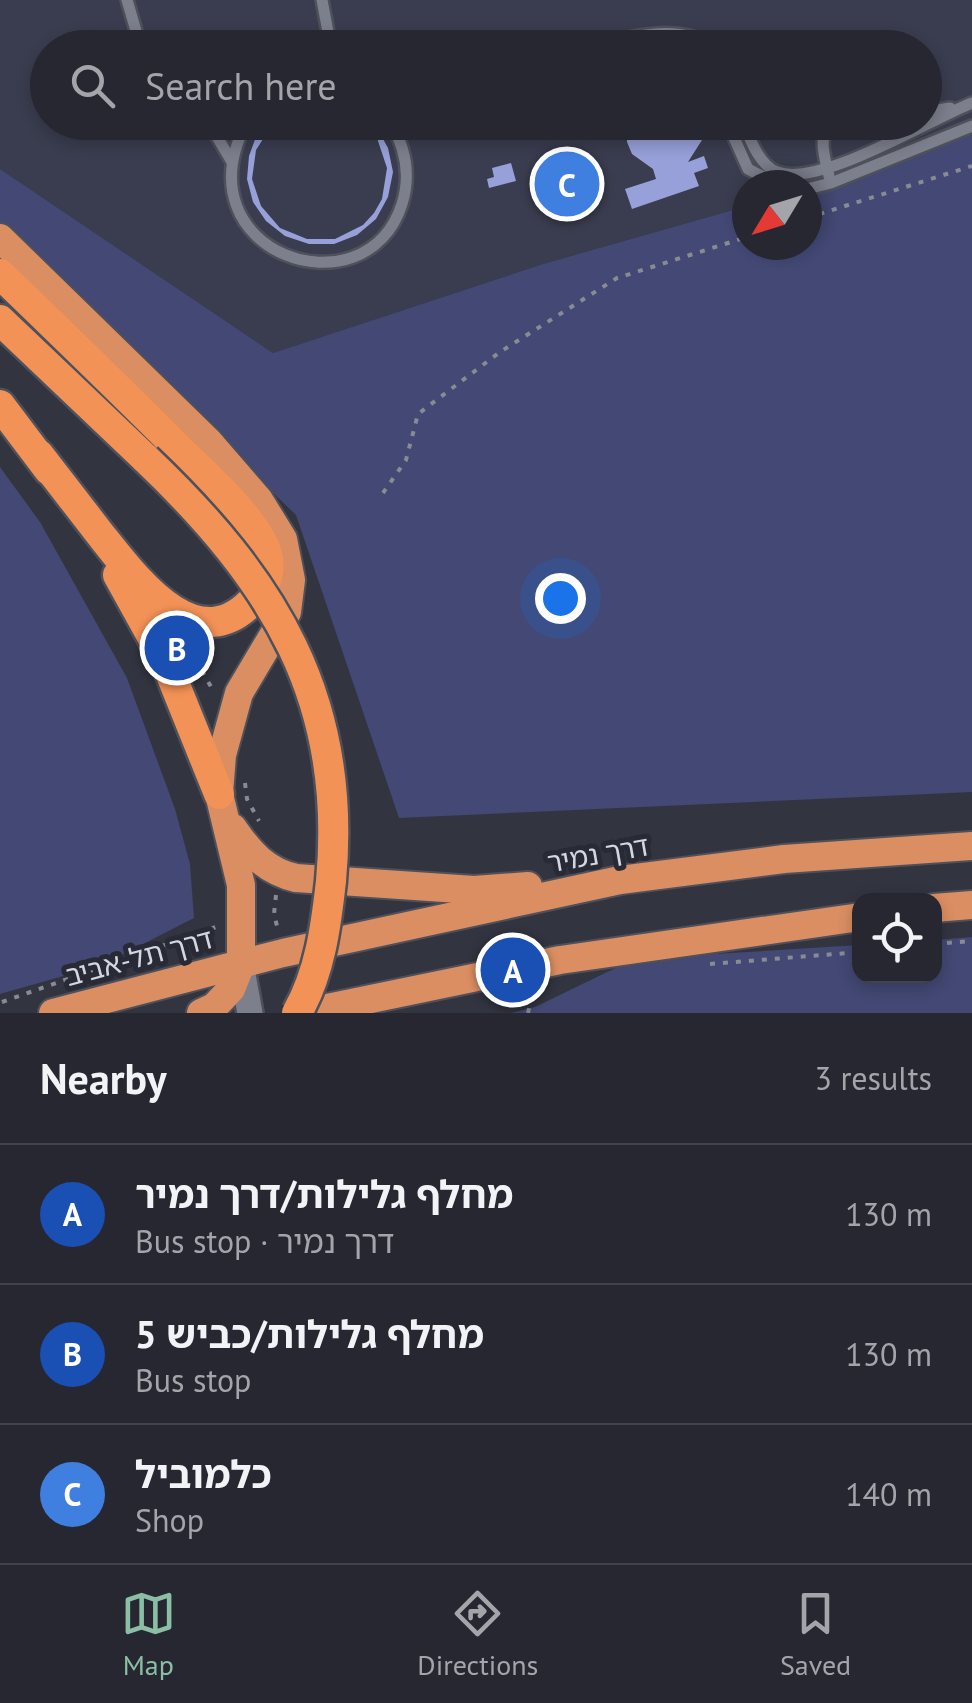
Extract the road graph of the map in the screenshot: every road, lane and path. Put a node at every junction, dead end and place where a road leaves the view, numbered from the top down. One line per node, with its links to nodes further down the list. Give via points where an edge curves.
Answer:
1 (127, 0): 3 (lane)
2 (322, 0): 4 (lane)
3 (136, 30)
4 (327, 30)
5 (968, 105): 6 (lane); 7 (lane)
6 (942, 109)
7 (942, 117)
8 (972, 126): 9 (lane)
9 (942, 138)
10 (218, 140): 18 (lane)
11 (237, 140): 18 (lane)
12 (399, 140): 18 (lane, via 407,167 399,212 370,247 328,263 302,262 257,238 232,194)
13 (735, 140): 21 (lane)
14 (752, 140): 20 (lane, via 774,171)
15 (822, 140): 20 (lane)
16 (891, 140): 20 (lane)
17 (937, 140): 22 (lane)
18 (232, 162)
19 (972, 166): 24 (path)
20 (828, 169): 22 (lane)
21 (748, 170)
22 (831, 183): 23 (lane)
23 (822, 185)
24 (822, 213)
25 (0, 238): 32 (highway, via 208,442 283,539 291,597 232,709 222,755)
26 (732, 242): 31 (path, via 616,278 500,352 418,414 406,460)
27 (0, 274): 30 (highway, via 246,520 267,556 264,586 234,615 212,623 192,620 142,586)
28 (0, 320): 50 (highway, bridge, via 228,544 298,655 320,718 335,803 320,956)
29 (0, 405): 30 (highway)
30 (39, 455): 32 (highway, via 165,660)
31 (383, 493)
32 (223, 807): 34 (highway, via 250,854 296,878 474,890); 37 (highway)
33 (972, 846): 34 (highway, דרך נמיר, via 784,859)
34 (620, 880): 42 (highway, דרך נמיר)
35 (972, 905): 36 (highway)
36 (942, 907)
37 (242, 918): 42 (highway); 45 (path)
38 (852, 918): 46 (highway, via 560,960)
39 (972, 941): 40 (path)
40 (942, 943)
41 (852, 953): 43 (path)
42 (241, 964): 47 (highway, דרך תל-אביב); 48 (highway, via 231,989); 49 (street)
43 (704, 965)
44 (534, 989): 51 (path)
45 (2, 1002)
46 (357, 1006): 50 (highway)
47 (54, 1013)
48 (201, 1013)
49 (250, 1013)
50 (300, 1013)
51 (528, 1013)

